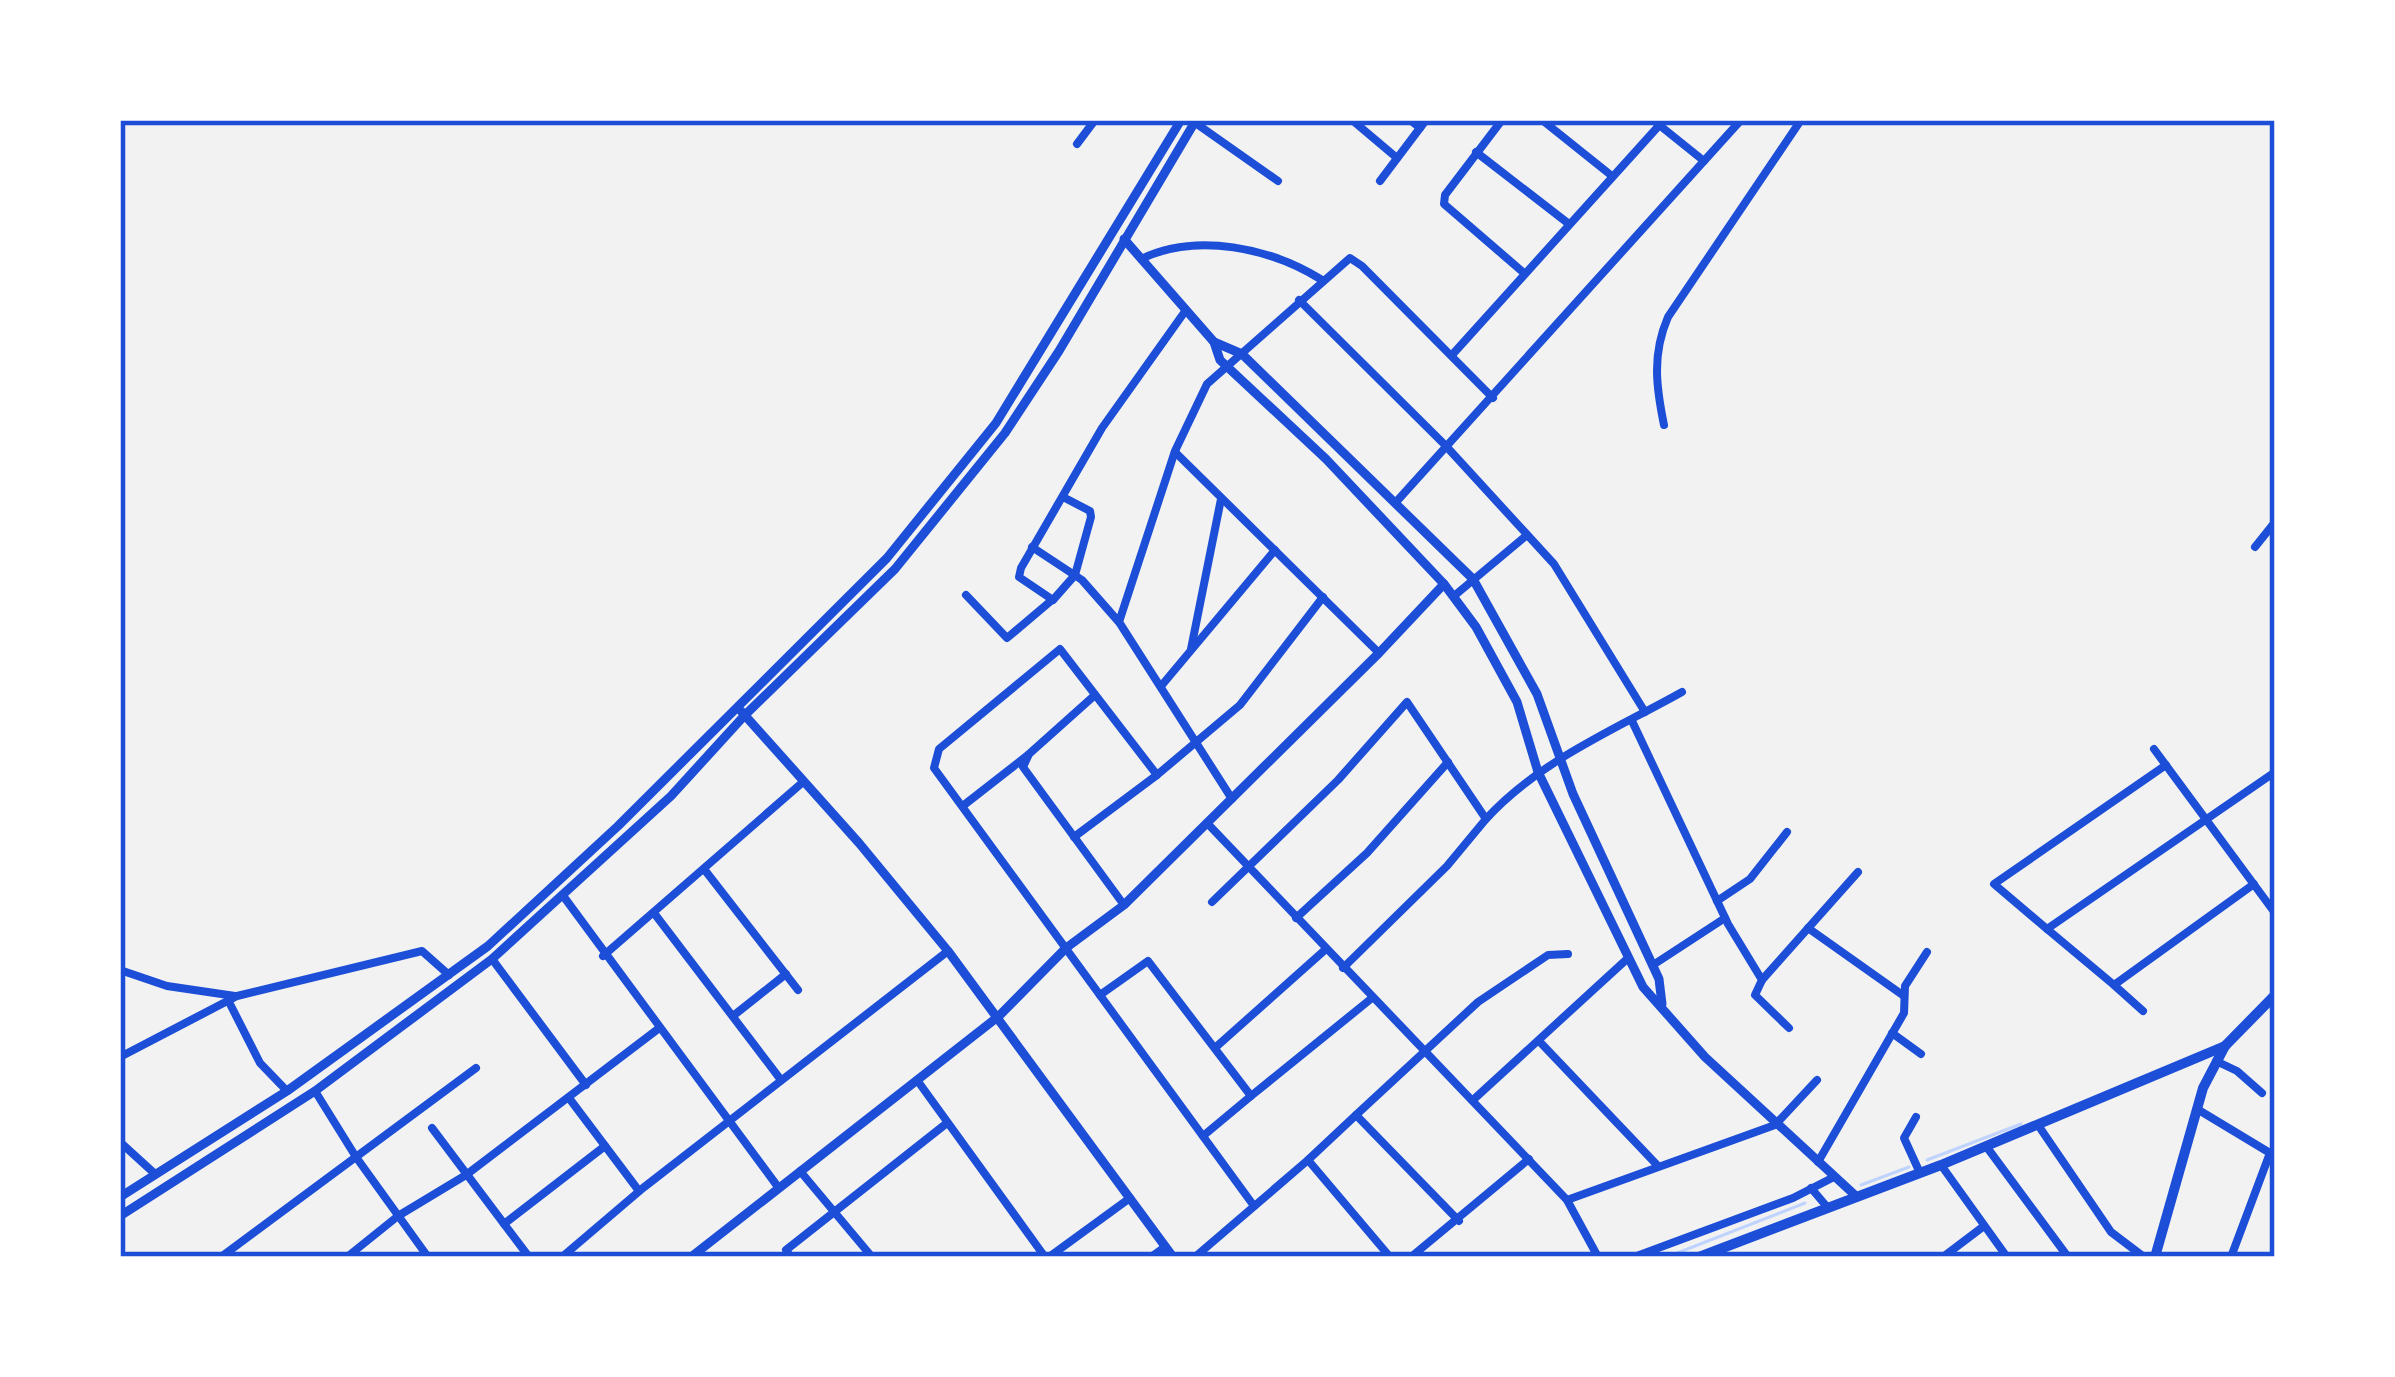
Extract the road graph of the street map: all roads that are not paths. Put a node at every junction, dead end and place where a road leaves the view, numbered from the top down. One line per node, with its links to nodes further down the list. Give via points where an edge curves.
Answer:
1 (1095, 120): 12 (street)
2 (1181, 120): 20 (street)
3 (1352, 120): 14 (street)
4 (1410, 120): 11 (street)
5 (1502, 120): 13 (street)
6 (1542, 120): 16 (street)
7 (1741, 120): 15 (street)
8 (1801, 120): 32 (street, via 1658,339)
9 (1195, 121): 17 (street); 21 (street)
10 (1659, 122): 15 (street); 16 (street)
11 (1423, 124): 14 (street)
12 (1078, 145)
13 (1476, 152): 19 (street); 23 (street, via 1444,205)
14 (1397, 158): 18 (street)
15 (1704, 161): 31 (street)
16 (1612, 176): 19 (street)
17 (1278, 181)
18 (1380, 181)
19 (1569, 224): 23 (street)
20 (1115, 230): 21 (street); 56 (street, via 996,424 887,558)
21 (1124, 239): 22 (street); 58 (street, via 1005,433 944,510)
22 (1141, 259): 24 (street, via 1195,245 1259,252); 26 (street)
23 (1525, 273): 29 (street)
24 (1322, 280): 25 (street); 29 (street, via 1355,260)
25 (1299, 300): 28 (street); 33 (street)
26 (1186, 310): 27 (street); 35 (street)
27 (1214, 341): 28 (street); 30 (street)
28 (1242, 354): 30 (street); 37 (street)
29 (1452, 355): 31 (street)
30 (1228, 368): 34 (street, via 1207,384); 45 (street)
31 (1493, 398): 33 (street)
32 (1664, 425)
33 (1445, 445): 37 (street); 39 (street)
34 (1175, 452): 36 (street); 50 (street)
35 (1063, 497): 40 (street); 43 (street, via 1091,517)
36 (1222, 498): 42 (street); 51 (street)
37 (1396, 501): 44 (street)
38 (2275, 522): 41 (street)
39 (1527, 535): 44 (street); 57 (street, via 1554,564)
40 (1032, 547): 43 (street); 49 (street, via 1019,577)
41 (2254, 547)
42 (1275, 550): 48 (street); 51 (street)
43 (1075, 575): 49 (street); 50 (street)
44 (1473, 579): 47 (street); 63 (street, via 1537,694)
45 (1444, 584): 47 (street); 52 (street)
46 (966, 595): 49 (street, via 1007,638)
47 (1454, 596): 66 (street, via 1517,702)
48 (1323, 597): 52 (street); 60 (street, via 1240,705)
49 (1053, 600)
50 (1119, 622): 53 (street)
51 (1191, 651): 53 (street)
52 (1379, 653): 70 (street)
53 (1162, 685): 60 (street)
54 (1682, 692): 57 (street)
55 (1095, 695): 62 (street); 67 (street); 71 (street, via 1060,649 939,749 934,768)
56 (737, 704): 58 (street); 103 (street, via 618,826)
57 (1645, 712): 59 (street)
58 (744, 716): 69 (street); 81 (street)
59 (1632, 721): 63 (street); 82 (street)
60 (1195, 741): 67 (street); 70 (street)
61 (2154, 749): 65 (street)
62 (1029, 754): 71 (street); 76 (street, via 1023,767)
63 (1559, 759): 66 (street); 99 (street)
64 (1448, 763): 72 (street); 77 (street, via 1407,702); 87 (street)
65 (2166, 765): 73 (street); 90 (street, via 1994,884)
66 (1538, 772): 72 (street); 98 (street)
67 (1157, 775): 76 (street)
68 (2274, 775): 73 (street)
69 (803, 782): 78 (street); 93 (street)
70 (1232, 799): 74 (street)
71 (964, 806): 91 (street)
72 (1486, 819): 100 (street)
73 (2206, 820): 80 (street); 90 (street)
74 (1207, 823): 77 (street); 84 (street)
75 (1787, 832): 82 (street, via 1750,879)
76 (1074, 837): 84 (street)
77 (1248, 866): 83 (street); 87 (street)
78 (704, 869): 85 (street); 102 (street)
79 (1858, 872): 89 (street)
80 (2254, 884): 86 (street); 105 (street)
81 (563, 897): 96 (street); 97 (street)
82 (1717, 901): 88 (street)
83 (1212, 902)
84 (1124, 905): 91 (street)
85 (654, 913): 96 (street); 114 (street)
86 (2275, 913)
87 (1296, 918): 92 (street)
88 (1725, 918): 99 (street); 104 (street)
89 (1808, 928): 104 (street); 109 (street)
90 (2047, 929): 105 (street)
91 (1066, 948): 107 (street); 115 (street)
92 (1326, 949): 100 (street); 121 (street)
93 (948, 951): 115 (street); 127 (street)
94 (1927, 952): 109 (street)
95 (1568, 954): 122 (street, via 1548,955 1478,1002)
96 (603, 956): 117 (street)
97 (492, 959): 130 (street); 132 (street)
98 (1628, 959): 112 (street); 119 (street)
99 (1653, 965): 112 (street)
100 (1343, 968): 111 (street)
101 (120, 970): 110 (street)
102 (786, 974): 106 (street); 114 (street)
103 (450, 976): 110 (street, via 414,950); 131 (street)
104 (1762, 980): 116 (street, via 1755,995)
105 (2114, 986): 113 (street)
106 (798, 990)
107 (1100, 995): 121 (street, via 1148,961); 145 (street)
108 (2275, 995): 120 (main road)
109 (1904, 996): 118 (street)
110 (233, 998): 124 (street); 131 (street, via 260,1063)
111 (1372, 998): 122 (street); 134 (street)
112 (1662, 1004): 142 (street)
113 (2143, 1011)
114 (733, 1016): 127 (street)
115 (999, 1016): 128 (street); 166 (street)
116 (1789, 1028)
117 (658, 1029): 130 (street); 140 (street)
118 (1892, 1033): 123 (street); 153 (street)
119 (1538, 1041): 136 (street); 155 (street)
120 (2225, 1046): 125 (main road); 143 (main road)
121 (1216, 1047): 134 (street)
122 (1425, 1052): 136 (street); 138 (street)
123 (1921, 1054)
124 (120, 1058)
125 (2216, 1061): 133 (street); 137 (main road)
126 (476, 1068): 150 (street)
127 (781, 1080): 140 (street)
128 (917, 1080): 141 (street); 156 (street)
129 (1816, 1080): 142 (street)
130 (586, 1085): 135 (street)
131 (286, 1091): 157 (street)
132 (316, 1091): 150 (street); 171 (street)
133 (2262, 1093)
134 (1251, 1096): 145 (street)
135 (568, 1098): 147 (street); 159 (street)
136 (1473, 1100): 151 (street)
137 (2196, 1108): 149 (street); 198 (main road)
138 (1355, 1115): 152 (street); 173 (street)
139 (1916, 1117): 158 (street, via 1904,1138)
140 (726, 1123): 161 (street); 163 (street)
141 (947, 1123): 170 (street); 185 (street)
142 (1775, 1125): 153 (street); 155 (street)
143 (2038, 1125): 148 (main road); 197 (street, via 2111,1232)
144 (432, 1128): 159 (street)
145 (1203, 1136): 168 (street)
146 (120, 1142): 157 (street)
147 (605, 1146): 163 (street); 174 (street)
148 (1986, 1146): 154 (main road); 196 (street)
149 (2272, 1149): 199 (street)
150 (356, 1156): 172 (street); 178 (street)
151 (1529, 1159): 167 (street); 173 (street)
152 (1308, 1160): 168 (street); 189 (street)
153 (1818, 1162): 160 (street)
154 (1941, 1165): 158 (main road); 175 (street)
155 (1658, 1166): 167 (street)
156 (800, 1171): 161 (street); 170 (street)
157 (154, 1173): 164 (street)
158 (1919, 1173): 165 (main road)
159 (466, 1175): 172 (street); 174 (street)
160 (1834, 1177): 162 (street); 165 (street)
161 (778, 1187): 183 (street)
162 (1811, 1188): 169 (street); 192 (street)
163 (639, 1191): 182 (street)
164 (120, 1197)
165 (1857, 1197): 169 (main road)
166 (1130, 1198): 176 (street); 185 (street)
167 (1567, 1200): 191 (street)
168 (1254, 1206): 188 (street)
169 (1828, 1208): 193 (main road)
170 (834, 1212): 177 (street); 184 (street)
171 (120, 1216)
172 (398, 1216): 179 (street); 180 (street)
173 (1459, 1221): 190 (street)
174 (504, 1224): 181 (street)
175 (1984, 1226): 194 (street); 195 (street)
176 (1165, 1246): 186 (street); 187 (street)
177 (785, 1255)
178 (221, 1257)
179 (347, 1257)
180 (428, 1257)
181 (529, 1257)
182 (562, 1257)
183 (691, 1257)
184 (872, 1257)
185 (1047, 1257)
186 (1151, 1257)
187 (1173, 1257)
188 (1195, 1257)
189 (1390, 1257)
190 (1412, 1257)
191 (1598, 1257)
192 (1634, 1257)
193 (1700, 1257)
194 (1942, 1257)
195 (2007, 1257)
196 (2068, 1257)
197 (2144, 1257)
198 (2155, 1257)
199 (2231, 1257)

